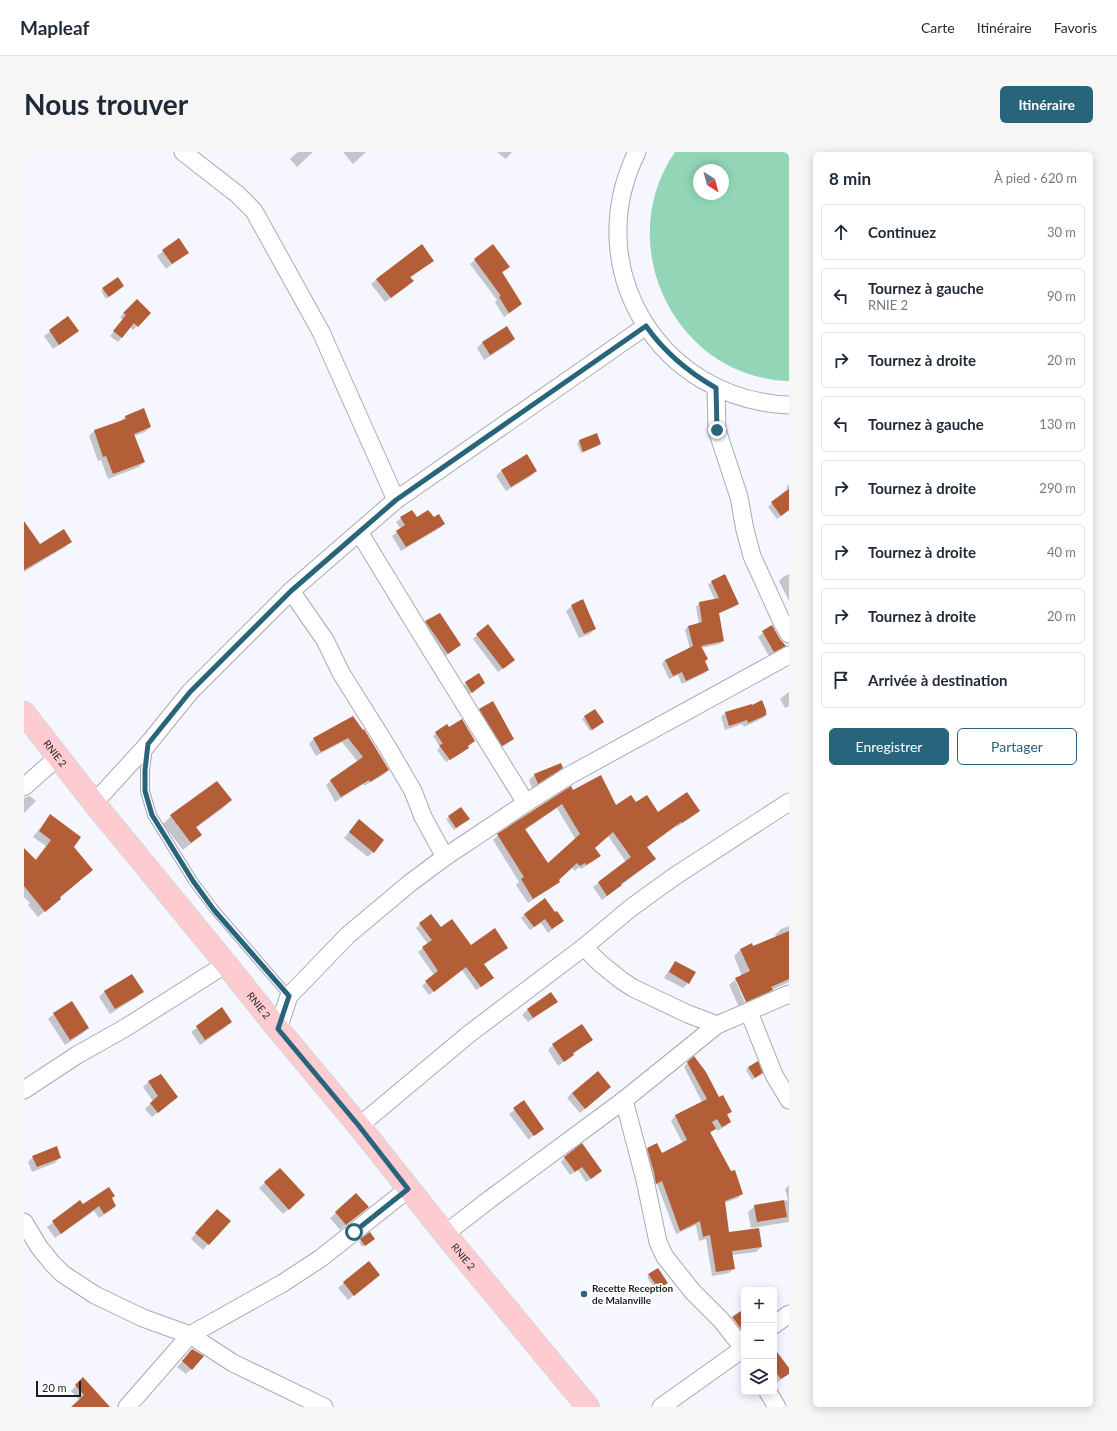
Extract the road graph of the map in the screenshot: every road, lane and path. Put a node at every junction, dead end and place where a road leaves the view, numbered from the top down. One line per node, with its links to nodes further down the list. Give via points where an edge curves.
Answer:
1 (183, 152): 6 (street, via 254,210 321,332)
2 (637, 152): 3 (street, via 625,182 618,222 618,242 626,282)
3 (646, 326): 4 (street, via 682,366); 6 (street)
4 (716, 388): 5 (street, via 755,402); 9 (street, via 717,430 739,497 752,556)
5 (789, 406)
6 (396, 500): 7 (street)
7 (359, 532): 8 (street); 17 (street)
8 (291, 591): 12 (street, via 190,692); 18 (street, via 325,640 341,673 413,791 423,817)
9 (789, 634)
10 (789, 655): 17 (street, via 570,775)
11 (24, 713): 13 (main road, RNIE 2 / RNIE 2)
12 (148, 744): 16 (street); 22 (lane, via 145,791 152,815 214,910)
13 (58, 757): 14 (street); 16 (main road, RNIE 2 / RNIE 2)
14 (24, 787)
15 (789, 802): 19 (street, via 675,876 632,907)
16 (94, 803): 20 (main road, RNIE 2 / RNIE 2)
17 (526, 803): 18 (street)
18 (445, 857): 22 (street, via 348,935)
19 (584, 948): 24 (street, via 600,964 634,988); 29 (street, via 469,1034)
20 (226, 964): 25 (main road, RNIE 2 / RNIE 2); 26 (street)
21 (789, 994): 23 (street)
22 (289, 996): 25 (street)
23 (749, 1012): 24 (street); 28 (street, via 774,1075)
24 (717, 1025): 27 (street)
25 (278, 1029): 29 (main road, RNIE 2 / RNIE 2)
26 (24, 1090)
27 (624, 1100): 32 (street); 36 (street, via 658,1242 665,1257)
28 (789, 1100)
29 (359, 1126): 30 (main road, RNIE 2 / RNIE 2)
30 (408, 1189): 32 (main road, RNIE 2 / RNIE 2); 35 (street, via 321,1258 283,1283)
31 (24, 1222): 35 (street, via 39,1247 63,1274 95,1295 143,1318)
32 (445, 1234): 41 (main road, RNIE 2 / RNIE 2)
33 (789, 1314): 34 (street)
34 (777, 1323)
35 (190, 1335): 39 (street); 40 (street, via 233,1363)
36 (741, 1344)
37 (741, 1350): 42 (street)
38 (770, 1395): 43 (street)
39 (127, 1407)
40 (324, 1407)
41 (588, 1407)
42 (661, 1407)
43 (778, 1407)

